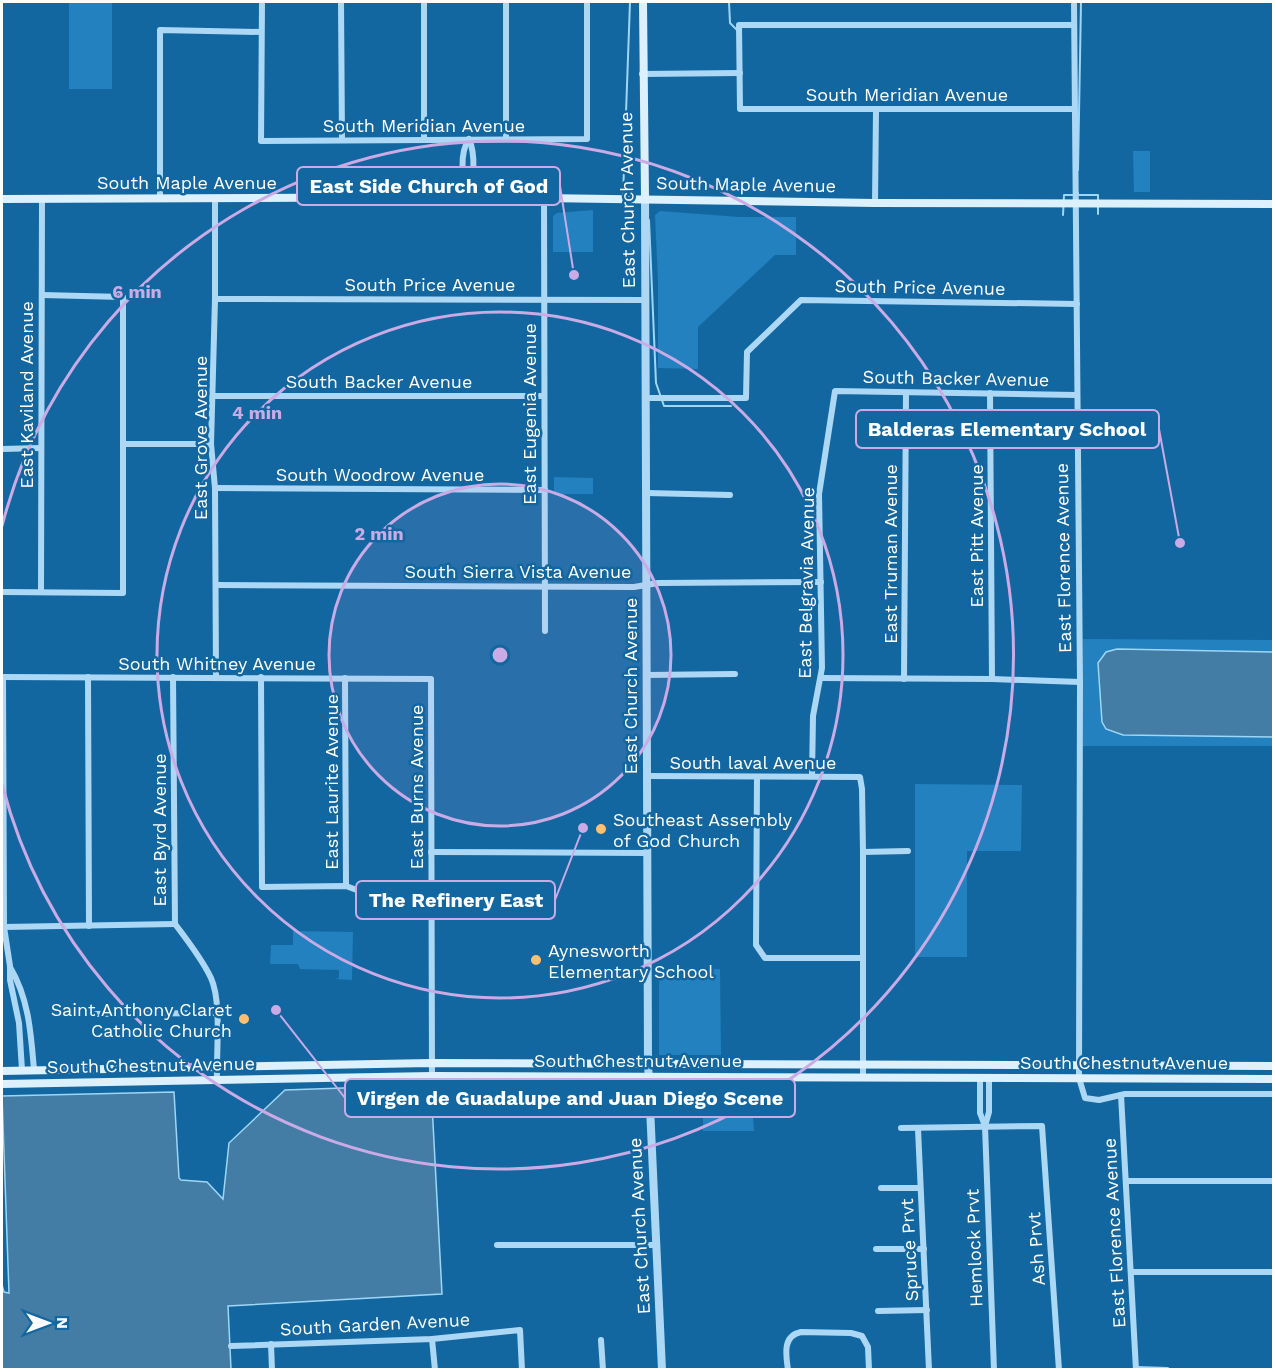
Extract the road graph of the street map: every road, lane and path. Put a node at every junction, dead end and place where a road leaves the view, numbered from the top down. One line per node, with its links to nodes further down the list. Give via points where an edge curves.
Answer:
1 (262, 2): 9 (street)
2 (341, 2): 17 (street)
3 (424, 2): 15 (street)
4 (506, 2): 14 (street)
5 (587, 2): 14 (street, South Meridian Avenue, via 587,139)
6 (643, 2): 11 (main road, East Church Avenue)
7 (1074, 2): 8 (street, East Florence Avenue)
8 (1074, 25): 10 (street, via 739,25); 12 (street, East Florence Avenue)
9 (261, 32): 17 (street, South Meridian Avenue, via 261,141); 19 (street, via 160,30)
10 (740, 73): 11 (street); 13 (street, South Meridian Avenue, via 740,109)
11 (642, 74): 22 (main road, East Church Avenue)
12 (1074, 109): 13 (street, South Meridian Avenue); 26 (street, East Florence Avenue)
13 (876, 110): 25 (street)
14 (506, 138): 16 (street, South Meridian Avenue)
15 (424, 139): 16 (street, South Meridian Avenue); 17 (street, South Meridian Avenue)
16 (469, 139): 18 (street, via 464,147 464,186)
17 (342, 140)
18 (468, 197): 20 (main road, South Maple Avenue); 21 (main road, South Maple Avenue)
19 (160, 198): 20 (main road, South Maple Avenue); 24 (main road, South Maple Avenue)
20 (215, 198): 29 (street, East Grove Avenue)
21 (544, 198): 22 (main road, South Maple Avenue); 30 (street, East Eugenia Avenue)
22 (645, 198): 25 (main road, South Maple Avenue); 31 (street, East Church Avenue)
23 (2, 199): 24 (main road, South Maple Avenue)
24 (42, 199): 28 (street, East Kaviland Avenue)
25 (875, 203): 26 (main road, South Maple Avenue)
26 (1075, 203): 27 (main road, South Maple Avenue); 32 (street, East Florence Avenue)
27 (1274, 204)
28 (42, 295): 40 (street, via 123,297); 42 (street, East Kaviland Avenue)
29 (215, 299): 30 (street, South Price Avenue); 37 (street, East Grove Avenue)
30 (544, 299): 31 (street, South Price Avenue); 38 (street, East Eugenia Avenue)
31 (645, 300): 39 (street, East Church Avenue)
32 (1077, 304): 36 (street, East Florence Avenue); 39 (street, South Price Avenue, via 801,300 747,352 746,399)
33 (835, 391): 34 (street, South Backer Avenue); 48 (street, East Belgravia Avenue, via 819,494)
34 (906, 393): 35 (street, South Backer Avenue); 65 (street, East Truman Avenue)
35 (990, 393): 36 (street, South Backer Avenue); 66 (street, East Pitt Avenue)
36 (1077, 394): 67 (street, East Florence Avenue)
37 (213, 396): 38 (street, South Backer Avenue); 41 (street, East Grove Avenue)
38 (544, 396): 45 (street, East Eugenia Avenue)
39 (646, 398): 46 (street, East Church Avenue)
40 (124, 444): 41 (street); 52 (street, via 123,593)
41 (211, 444): 44 (street, East Grove Avenue)
42 (41, 448): 43 (street); 52 (street, East Kaviland Avenue)
43 (2, 449)
44 (215, 488): 45 (street, South Woodrow Avenue); 49 (street, East Grove Avenue)
45 (544, 490): 51 (street, East Eugenia Avenue)
46 (647, 494): 47 (street); 50 (street, East Church Avenue)
47 (730, 495)
48 (821, 582): 50 (street, South Sierra Vista Avenue); 63 (street, East Belgravia Avenue)
49 (216, 585): 51 (street, South Sierra Vista Avenue); 60 (street, East Grove Avenue)
50 (646, 585): 51 (street, South Sierra Vista Avenue); 56 (street, East Church Avenue)
51 (544, 587): 54 (street, East Eugenia Avenue)
52 (41, 591): 53 (street)
53 (2, 592)
54 (544, 631)
55 (735, 674): 56 (street)
56 (646, 675): 68 (street, East Church Avenue)
57 (2, 677): 58 (street, South Whitney Avenue); 75 (street)
58 (88, 677): 59 (street, South Whitney Avenue); 79 (street)
59 (173, 677): 60 (street, South Whitney Avenue); 78 (street, East Byrd Avenue)
60 (216, 677): 61 (street, South Whitney Avenue)
61 (261, 677): 62 (street, South Whitney Avenue); 76 (street, via 262,887)
62 (345, 678): 64 (street, South Whitney Avenue); 76 (street, East Laurite Avenue)
63 (821, 678): 65 (street); 69 (street, East Belgravia Avenue, via 813,716)
64 (432, 679): 72 (street, East Burns Avenue)
65 (904, 679): 66 (street)
66 (992, 679): 67 (street)
67 (1080, 682): 89 (street, East Florence Avenue)
68 (647, 776): 70 (street, South laval Avenue); 74 (street, East Church Avenue)
69 (812, 776): 70 (street, South laval Avenue); 73 (street, South laval Avenue, via 860,777)
70 (757, 777): 81 (street, via 756,945 765,958)
71 (908, 851): 73 (street)
72 (431, 852): 74 (street); 77 (street, East Burns Avenue)
73 (864, 852): 81 (street)
74 (647, 853): 87 (street, East Church Avenue)
75 (2, 870): 80 (street)
76 (346, 886): 77 (street, via 397,905)
77 (431, 908): 86 (street, East Burns Avenue)
78 (175, 924): 79 (street); 84 (street, East Byrd Avenue, via 212,980)
79 (89, 926): 80 (street)
80 (4, 927): 83 (street)
81 (863, 958): 88 (street)
82 (2, 966): 83 (street)
83 (10, 966): 92 (street); 93 (street, via 26,1006)
84 (217, 1013): 85 (street); 91 (street, East Byrd Avenue)
85 (87, 1014)
86 (431, 1063): 87 (main road, South Chestnut Avenue); 91 (main road, South Chestnut Avenue); 95 (street, East Burns Avenue)
87 (648, 1064): 88 (main road, South Chestnut Avenue); 96 (street, East Church Avenue)
88 (863, 1064): 89 (main road, South Chestnut Avenue); 97 (street)
89 (1079, 1065): 90 (main road, South Chestnut Avenue); 99 (street, East Florence Avenue)
90 (1274, 1066)
91 (217, 1067): 93 (main road, South Chestnut Avenue); 101 (street, East Byrd Avenue)
92 (22, 1070): 93 (main road, South Chestnut Avenue); 94 (main road, South Chestnut Avenue)
93 (34, 1070)
94 (2, 1071)
95 (432, 1076): 96 (main road, South Chestnut Avenue); 101 (main road, South Chestnut Avenue)
96 (649, 1077): 97 (main road, South Chestnut Avenue); 113 (street, East Church Avenue)
97 (863, 1078): 98 (main road, South Chestnut Avenue)
98 (985, 1078): 99 (main road, South Chestnut Avenue); 105 (street, Hemlock Prvt, via 980,1113)
99 (1079, 1078): 100 (main road, South Chestnut Avenue); 104 (street, via 1085,1098 1099,1100)
100 (1274, 1079)
101 (217, 1080): 102 (main road, South Chestnut Avenue)
102 (2, 1084)
103 (1274, 1094): 104 (street)
104 (1121, 1095): 108 (street, East Florence Avenue)
105 (985, 1126): 107 (street); 133 (street, Hemlock Prvt); 134 (street, Ash Prvt, via 1042,1126)
106 (901, 1128): 107 (street)
107 (918, 1129): 111 (street, Spruce Prvt)
108 (1126, 1181): 109 (street); 116 (street, East Florence Avenue)
109 (1274, 1181)
110 (881, 1188): 111 (street)
111 (920, 1188): 115 (street, Spruce Prvt)
112 (497, 1245): 113 (street)
113 (655, 1245): 129 (street, East Church Avenue)
114 (876, 1249): 115 (street)
115 (924, 1249): 118 (street, Spruce Prvt)
116 (1131, 1272): 117 (street); 124 (street, East Florence Avenue)
117 (1272, 1272)
118 (927, 1310): 119 (street); 132 (street, Spruce Prvt)
119 (878, 1311)
120 (432, 1339): 122 (street, South Garden Avenue); 126 (street); 127 (street, South Garden Avenue, via 520,1330)
121 (601, 1340): 128 (street)
122 (271, 1344): 123 (street, South Garden Avenue); 125 (street)
123 (231, 1346)
124 (1136, 1369): 135 (street)
125 (272, 1370)
126 (435, 1370)
127 (522, 1370)
128 (603, 1370)
129 (662, 1370)
130 (788, 1370): 131 (street, via 786,1347 790,1337 801,1332 862,1336 868,1347)
131 (869, 1370)
132 (929, 1370)
133 (994, 1370)
134 (1059, 1370)
135 (1167, 1370)

